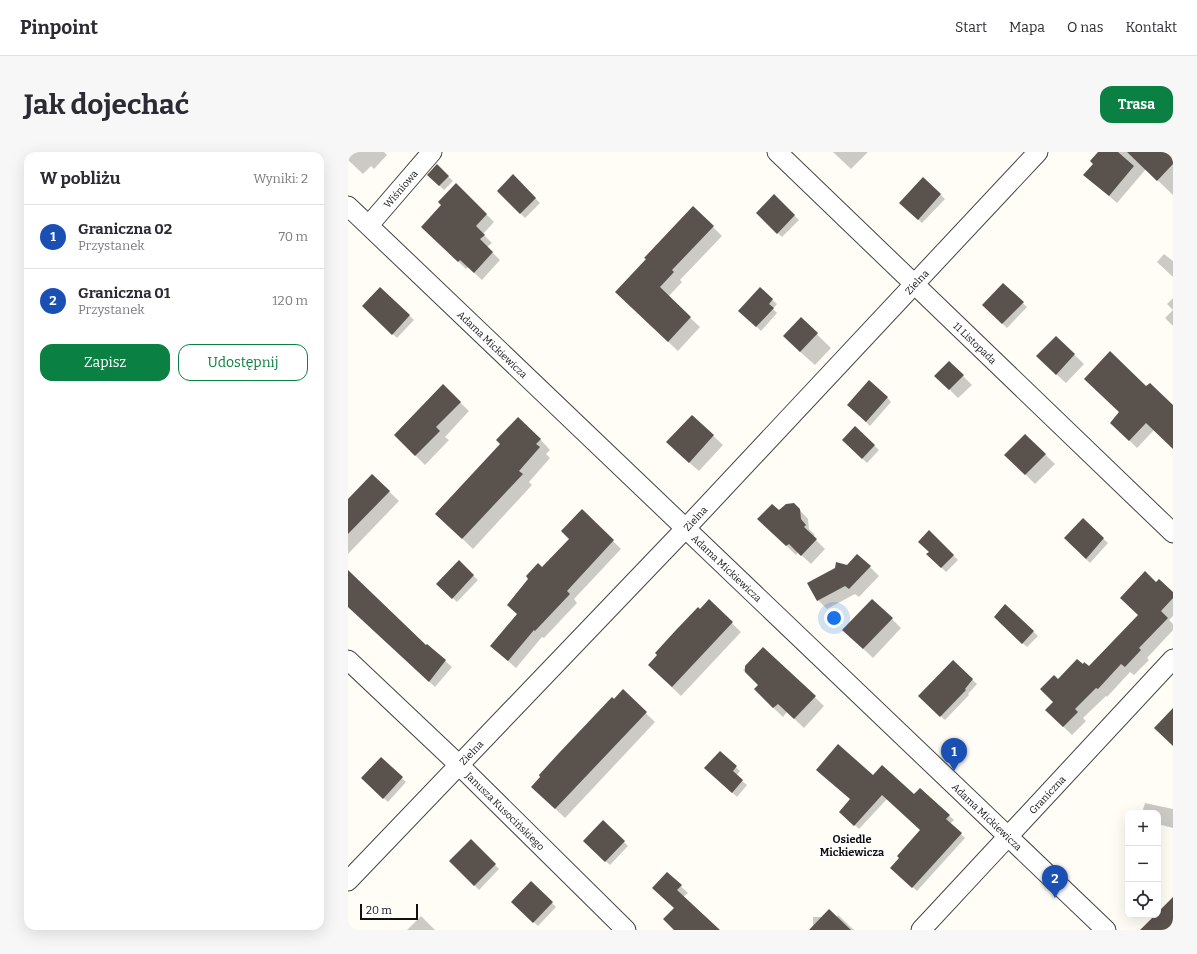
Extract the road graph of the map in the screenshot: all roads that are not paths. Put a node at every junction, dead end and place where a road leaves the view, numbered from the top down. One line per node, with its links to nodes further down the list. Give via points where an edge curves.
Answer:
1 (432, 152): 5 (street, Wiśniowa)
2 (777, 152): 6 (street, 11 Listopada)
3 (1038, 152): 6 (street, Zielna)
4 (348, 206): 5 (street, Adama Mickiewicza)
5 (369, 225): 7 (street, Adama Mickiewicza)
6 (915, 284): 7 (street, Zielna); 8 (street, 11 Listopada)
7 (685, 529): 11 (street, Zielna); 12 (street, Adama Mickiewicza)
8 (1173, 533)
9 (1173, 659): 12 (street, Graniczna)
10 (348, 660): 11 (street, Janusza Kusocińskiego)
11 (458, 764): 13 (street, Zielna); 14 (street, Janusza Kusocińskiego)
12 (1008, 837): 15 (street, Graniczna); 16 (street, Adama Mickiewicza)
13 (348, 881)
14 (626, 930)
15 (921, 930)
16 (1106, 930)

